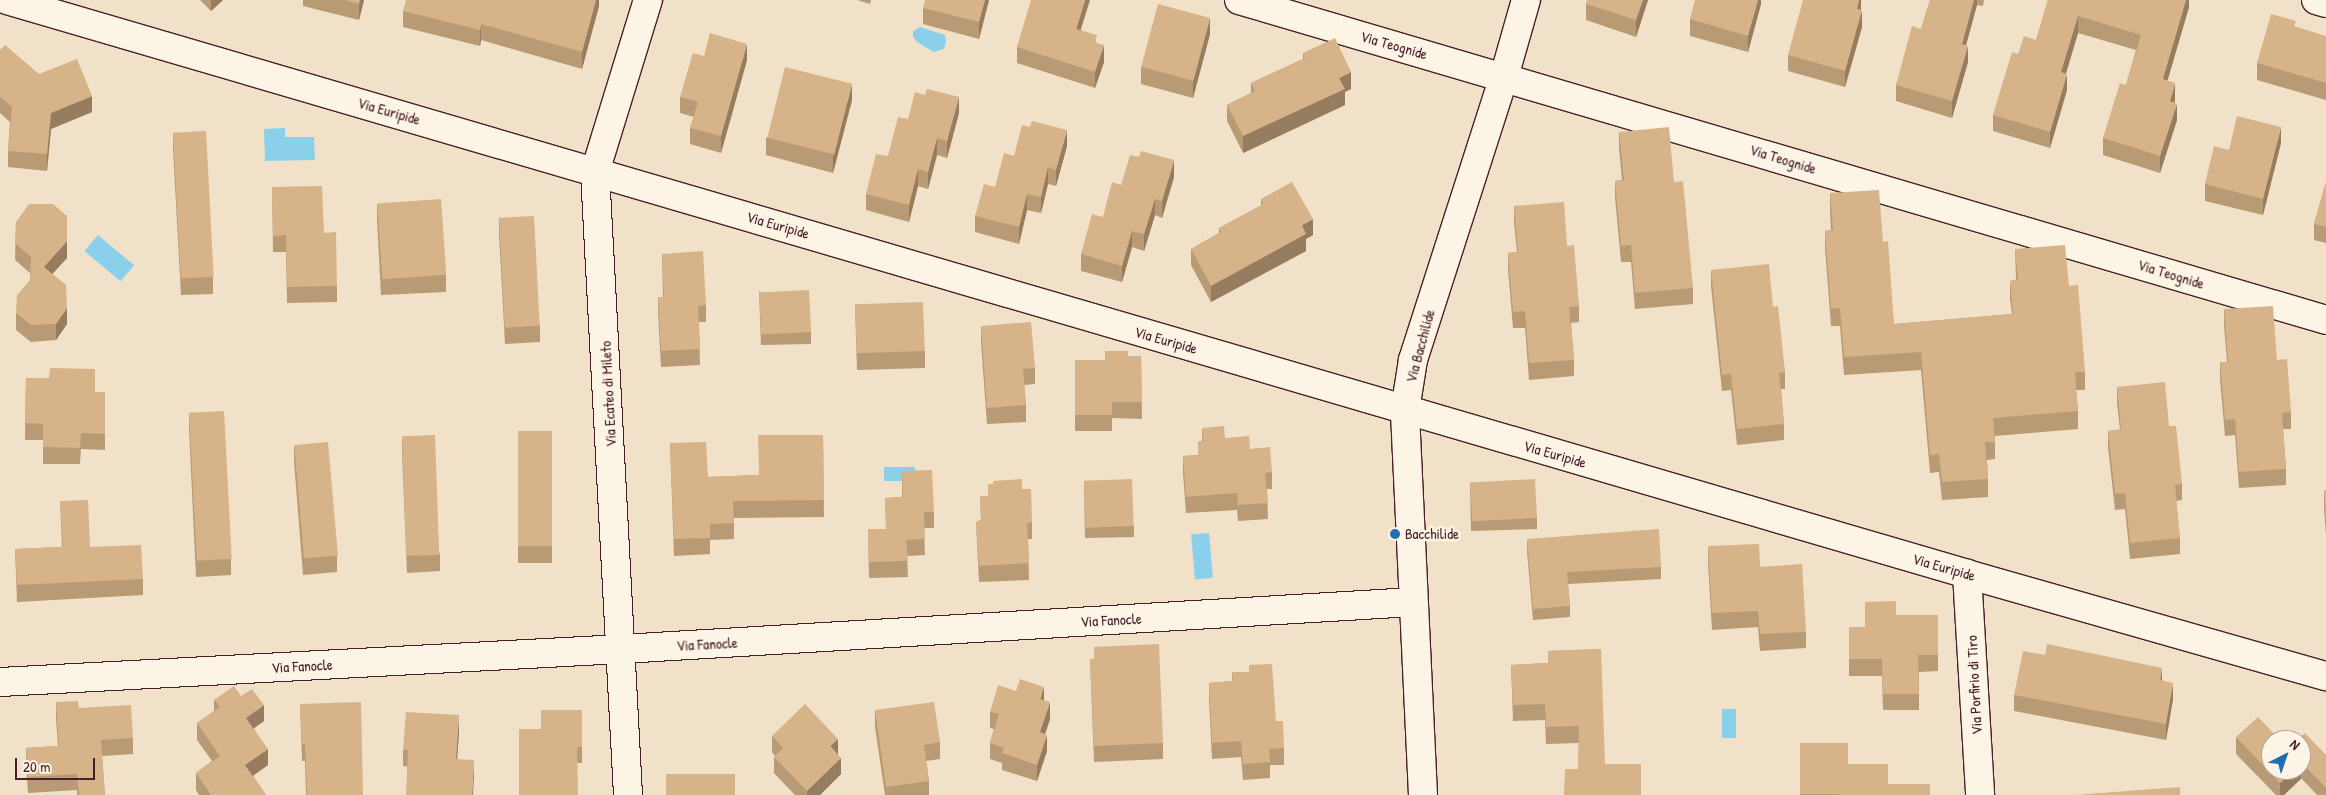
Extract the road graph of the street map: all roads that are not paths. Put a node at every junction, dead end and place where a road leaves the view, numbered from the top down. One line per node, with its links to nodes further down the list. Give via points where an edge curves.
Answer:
1 (7, 0): 8 (street, Via Euripide)
2 (648, 0): 8 (street, Via Ecateo di Mileto)
3 (1239, 0): 7 (street, Via Teognide)
4 (1526, 0): 7 (street, Via Bacchilide)
5 (2316, 0): 6 (street)
6 (2326, 3)
7 (1504, 77): 9 (street, Via Teognide); 10 (street, Via Bacchilide, via 1413,360)
8 (596, 172): 10 (street, Via Euripide); 13 (street, Via Ecateo di Mileto)
9 (2326, 320)
10 (1405, 410): 11 (street, Via Euripide); 12 (street, Via Bacchilide)
11 (1967, 574): 14 (street, Via Euripide); 18 (street, Via Porfirio di Tiro)
12 (1413, 602): 13 (street, Via Fanocle); 17 (street, Via Bacchilide)
13 (622, 649): 15 (street, Via Fanocle); 16 (street, Via Ecateo di Mileto)
14 (2326, 676)
15 (0, 682)
16 (628, 795)
17 (1423, 795)
18 (1980, 795)

